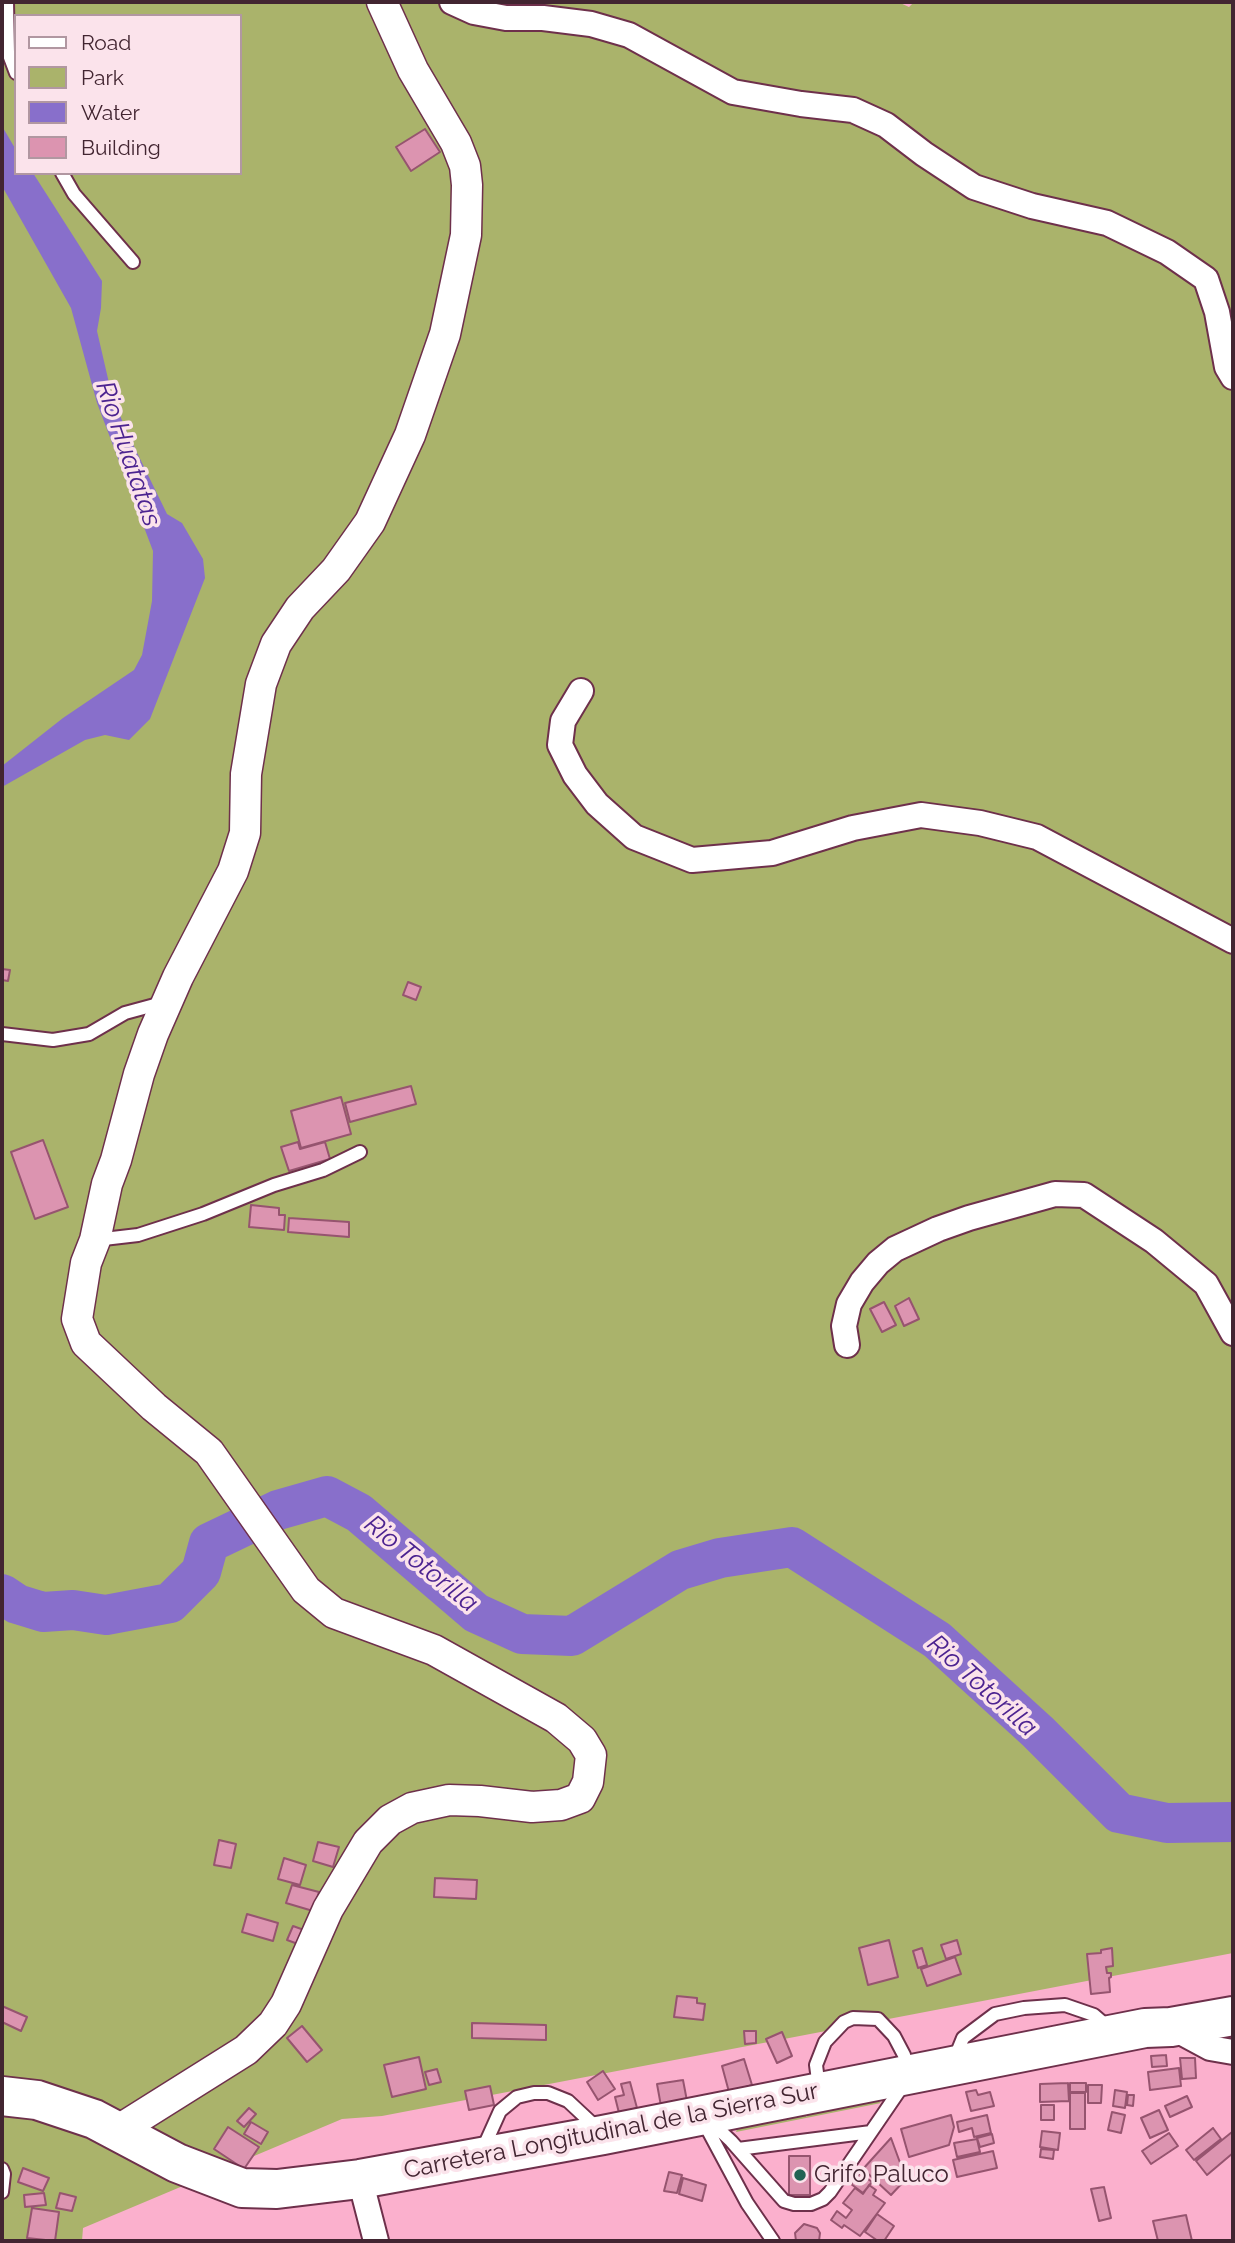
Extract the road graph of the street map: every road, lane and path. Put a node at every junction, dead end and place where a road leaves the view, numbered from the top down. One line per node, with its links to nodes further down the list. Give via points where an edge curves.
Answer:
1 (7, 2): 4 (lane, via 8,52)
2 (382, 2): 10 (street, via 465,166 466,235 445,334 410,435 376,510 336,570 300,608 276,644 254,715 245,833 233,871)
3 (452, 2): 7 (street, via 506,18 591,24 629,35 733,92 853,110 886,125 974,187 1107,223 1206,279)
4 (14, 68)
5 (63, 175): 6 (lane)
6 (133, 262)
7 (1233, 377)
8 (581, 691): 9 (street, via 563,721 560,745 575,775 597,804 634,837 692,860 772,853 853,828 921,815 968,822 1037,837)
9 (1233, 941)
10 (169, 1001): 11 (lane, via 125,1013 89,1034 53,1040); 13 (street, via 139,1074)
11 (2, 1034)
12 (360, 1152): 13 (lane, via 203,1214 138,1235)
13 (94, 1240): 23 (street, via 77,1307 86,1343 209,1452 306,1590 334,1613 434,1650 556,1717 582,1740 591,1755 588,1782 580,1798 561,1805 449,1800 412,1808 390,1820 368,1842 328,1909 273,2024 246,2050)
14 (1233, 1333): 15 (street, via 1206,1284 1154,1241 1084,1195 1055,1194 959,1222 895,1249 862,1282 849,1304)
15 (847, 1345)
16 (1233, 2015): 17 (highway, Carretera Longitudinal de la Sierra Sur)
17 (1171, 2027): 18 (street, via 1210,2048); 19 (highway, Carretera Longitudinal de la Sierra Sur, via 1145,2028)
18 (1233, 2052)
19 (910, 2075): 20 (highway, Carretera Longitudinal de la Sierra Sur); 20 (lane, via 894,2036 878,2019 853,2018 825,2042 817,2065); 24 (lane)
20 (819, 2091): 22 (highway, Carretera Longitudinal de la Sierra Sur)
21 (2, 2096): 23 (highway, Carretera Longitudinal de la Sierra Sur, via 37,2101 94,2119)
22 (700, 2115): 25 (highway, Carretera Longitudinal de la Sierra Sur); 26 (lane, via 719,2127); 32 (lane)
23 (117, 2132): 29 (highway, Carretera Longitudinal de la Sierra Sur, via 242,2188 277,2189)
24 (871, 2132): 26 (lane); 26 (lane, via 830,2192 811,2204 784,2201)
25 (603, 2134): 27 (highway, Carretera Longitudinal de la Sierra Sur); 27 (lane, via 568,2101 534,2093 517,2097 500,2112)
26 (738, 2149)
27 (480, 2157): 29 (highway, Carretera Longitudinal de la Sierra Sur)
28 (2, 2169): 30 (lane)
29 (360, 2179): 31 (street)
30 (2, 2192)
31 (376, 2241)
32 (773, 2241)

